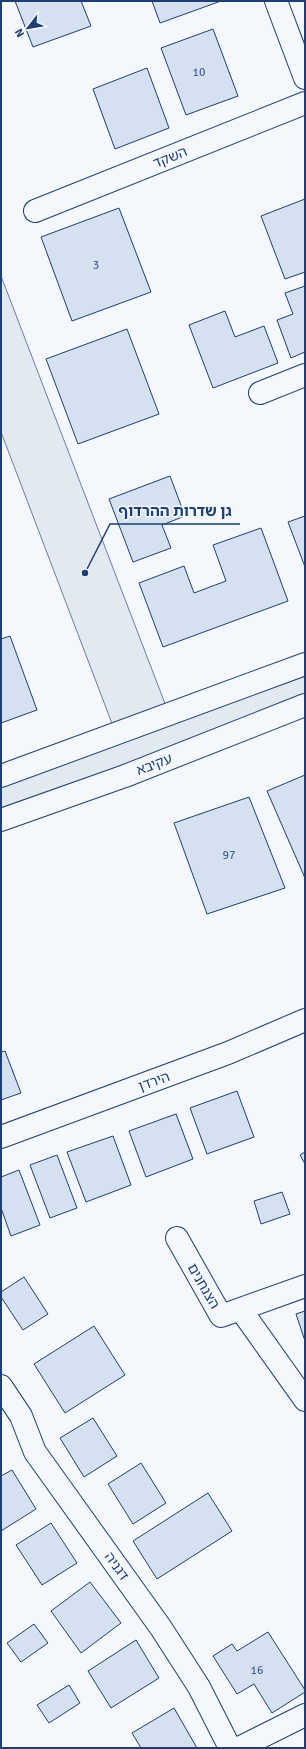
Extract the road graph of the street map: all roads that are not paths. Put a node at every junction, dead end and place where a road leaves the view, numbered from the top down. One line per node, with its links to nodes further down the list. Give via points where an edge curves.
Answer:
1 (276, 1): 2 (street)
2 (305, 78)
3 (305, 102): 4 (street, השקד)
4 (35, 211)
5 (305, 375): 6 (street)
6 (260, 393)
7 (305, 664): 9 (street)
8 (305, 705): 10 (street, עקיבא, via 125,776)
9 (1, 776)
10 (1, 820)
11 (305, 1020): 12 (street, הירדן, via 228,1053)
12 (1, 1137)
13 (177, 1238): 15 (street, הצנחנים, via 221,1316)
14 (305, 1286): 15 (street, הצנחנים)
15 (241, 1310): 17 (street, הצנחנים)
16 (1, 1386): 19 (street, דגניה, via 22,1416 35,1452 161,1628 199,1687)
17 (305, 1400)
18 (305, 1715): 20 (street)
19 (230, 1748)
20 (239, 1748)

